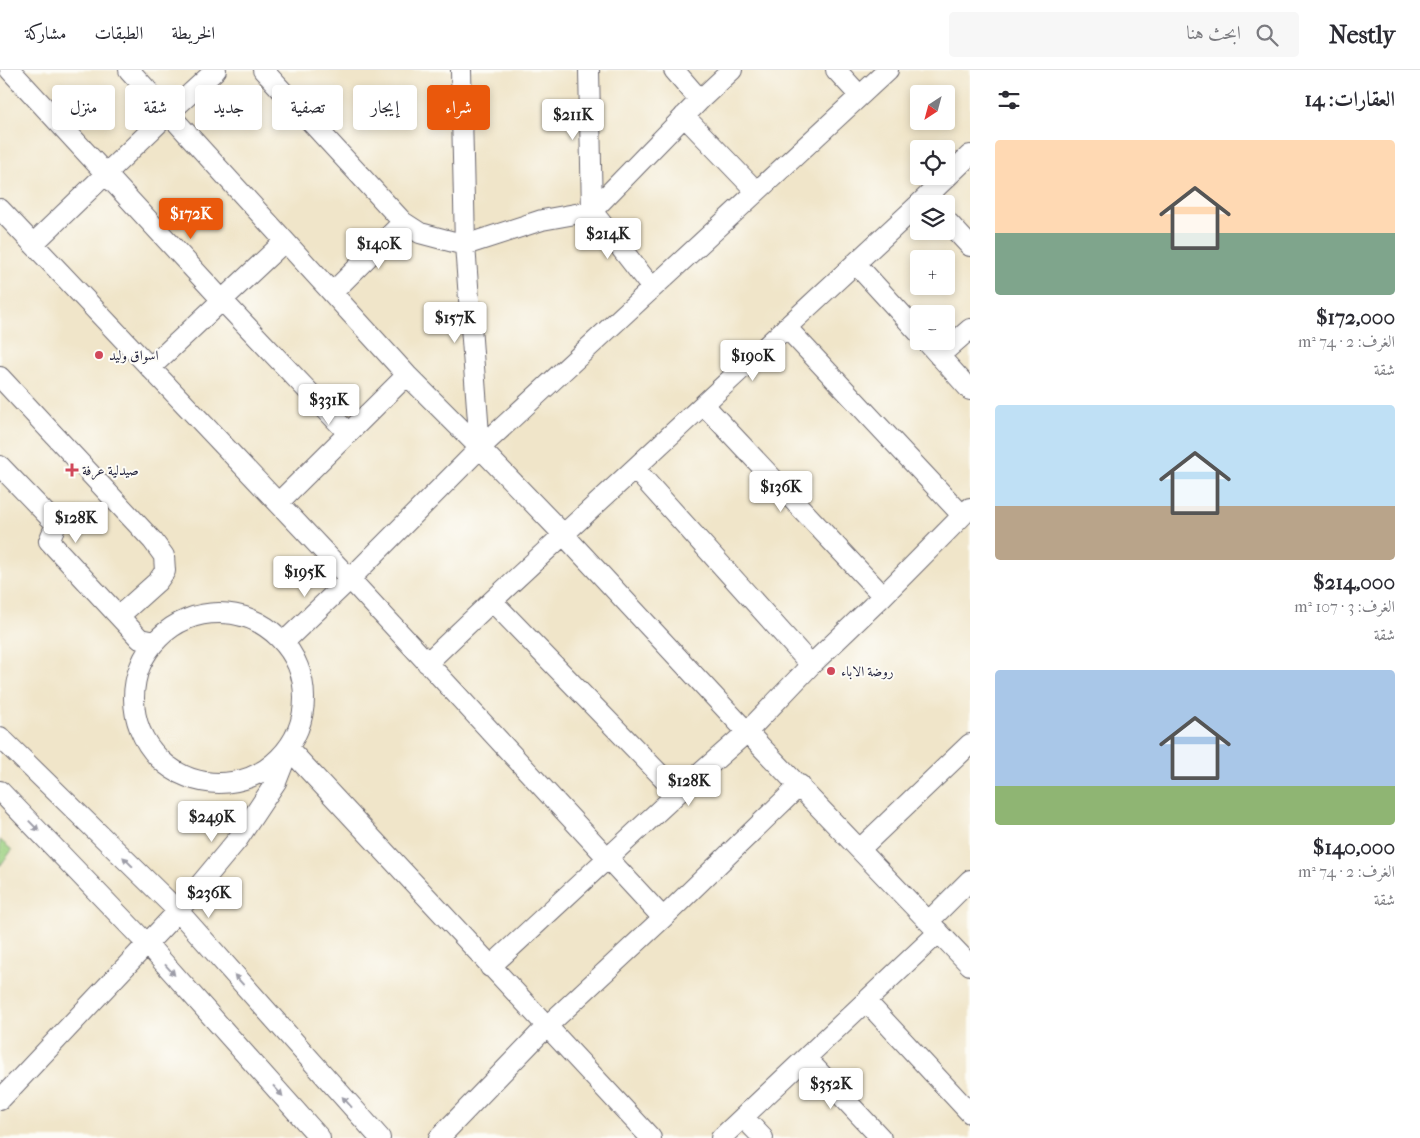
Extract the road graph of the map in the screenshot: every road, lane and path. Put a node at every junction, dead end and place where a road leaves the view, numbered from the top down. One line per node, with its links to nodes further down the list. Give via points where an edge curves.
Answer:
1 (10, 70): 19 (street)
2 (128, 70): 11 (street)
3 (216, 70): 13 (street)
4 (263, 70): 25 (street)
5 (461, 70): 29 (street)
6 (588, 70): 23 (street)
7 (674, 70): 14 (street)
8 (732, 70): 14 (street)
9 (836, 70): 12 (street)
10 (888, 70): 12 (street)
11 (142, 85)
12 (860, 96): 20 (street)
13 (185, 98)
14 (700, 100): 15 (street)
15 (684, 116): 20 (street); 23 (street)
16 (151, 130): 19 (street)
17 (183, 130): 27 (street)
18 (970, 155): 21 (street)
19 (105, 174): 28 (street); 34 (street)
20 (756, 192): 32 (street)
21 (931, 195)
22 (0, 209): 28 (street)
23 (592, 211): 29 (street, via 542,220); 32 (street)
24 (910, 214): 31 (street)
25 (402, 222): 29 (street, via 420,233); 33 (street)
26 (955, 230): 30 (street)
27 (285, 241): 33 (street); 34 (street)
28 (33, 244): 40 (street)
29 (465, 245): 46 (street)
30 (970, 246)
31 (855, 263): 35 (street); 36 (street)
32 (652, 288): 46 (street)
33 (332, 293): 41 (street)
34 (222, 300): 40 (street); 45 (street)
35 (910, 323)
36 (786, 327): 44 (street); 50 (street)
37 (970, 329): 38 (street)
38 (955, 337)
39 (933, 350): 43 (street)
40 (150, 368): 49 (street)
41 (407, 375): 45 (street); 46 (street)
42 (0, 378): 55 (street, via 164,556 166,571)
43 (970, 390)
44 (704, 405): 48 (street); 53 (street)
45 (348, 433): 49 (street)
46 (480, 448): 51 (street); 52 (street)
47 (0, 466): 55 (street, via 56,524 49,541)
48 (635, 469): 51 (street); 59 (street)
49 (278, 504): 52 (street)
50 (966, 512): 53 (street)
51 (564, 536): 54 (street); 60 (street)
52 (350, 580): 57 (street); 58 (street)
53 (883, 596): 59 (street)
54 (492, 601): 58 (street); 66 (street)
55 (119, 616): 56 (street, via 140,639)
56 (154, 642): 57 (street, via 188,618 208,613 229,613 250,618); 63 (street, via 143,658 134,696 142,734 166,765 202,782 221,784 259,774 275,764)
57 (284, 642): 63 (street, via 295,658 305,695 304,714)
58 (427, 664): 68 (street)
59 (811, 665): 60 (street)
60 (747, 732): 64 (street); 66 (street)
61 (0, 737): 70 (street, one-way to 61)
62 (970, 744): 67 (street)
63 (288, 749): 70 (street, via 276,782 238,839); 75 (street)
64 (800, 786): 67 (street); 71 (street)
65 (0, 791): 73 (street, one-way to 73)
66 (678, 793): 68 (street)
67 (860, 848): 72 (street)
68 (608, 859): 71 (street); 75 (street)
69 (970, 880): 72 (street)
70 (178, 911): 73 (street); 83 (street, one-way to 70)
71 (663, 918): 77 (street)
72 (934, 927): 74 (street); 76 (street)
73 (147, 944): 79 (street); 82 (street, one-way to 82)
74 (970, 965)
75 (490, 967): 77 (street)
76 (866, 1001): 78 (street); 80 (street)
77 (546, 1027): 84 (street); 85 (street)
78 (806, 1058): 81 (street); 88 (street)
79 (0, 1100)
80 (970, 1113)
81 (743, 1117): 86 (street); 87 (street)
82 (320, 1138)
83 (380, 1138)
84 (439, 1138)
85 (651, 1138)
86 (721, 1138)
87 (763, 1138)
88 (881, 1138)

